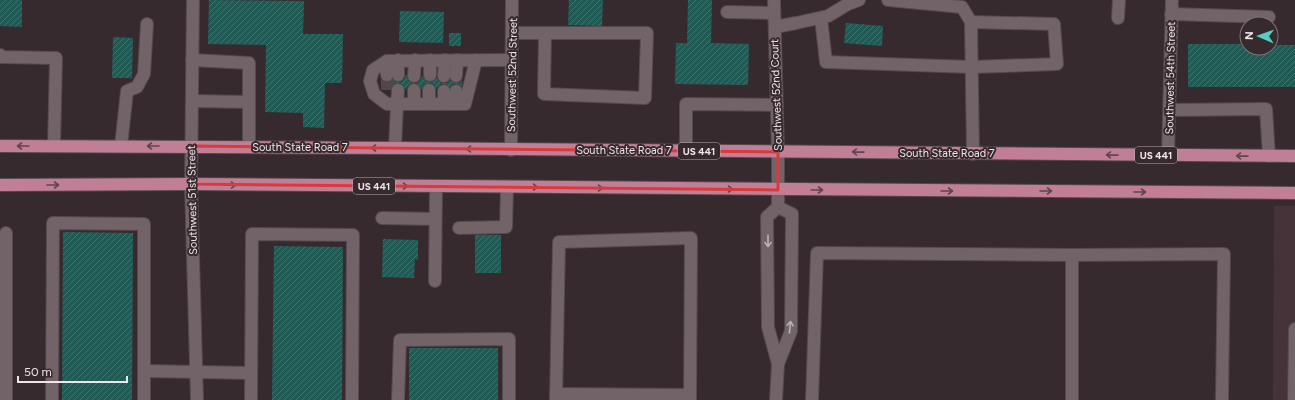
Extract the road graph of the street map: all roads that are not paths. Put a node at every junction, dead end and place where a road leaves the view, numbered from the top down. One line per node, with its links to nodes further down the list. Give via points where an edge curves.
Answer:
1 (193, 0): 20 (street, Southwest 51st Street)
2 (512, 0): 17 (street, Southwest 52nd Street)
3 (774, 0): 9 (street, Southwest 52nd Court)
4 (860, 0): 12 (street)
5 (888, 0): 14 (street, via 962,7)
6 (1119, 0): 13 (street)
7 (1172, 0): 10 (street, Southwest 54th Street)
8 (727, 12): 9 (street)
9 (774, 13): 16 (street, Southwest 52nd Court)
10 (1172, 14): 11 (street); 45 (street, Southwest 54th Street)
11 (1239, 16)
12 (821, 18): 16 (street); 28 (street, via 826,62)
13 (1118, 18)
14 (971, 22): 28 (street); 28 (street, via 1054,24 1057,64)
15 (147, 24): 48 (street, via 144,74 137,87 127,90)
16 (774, 27): 44 (street, Southwest 52nd Court)
17 (512, 33): 18 (street); 26 (street, Southwest 52nd Street)
18 (545, 33): 18 (street, via 647,33 645,98 544,94)
19 (0, 55): 47 (street, via 56,58)
20 (192, 60): 37 (street, Southwest 51st Street); 38 (street, via 249,63)
21 (415, 60): 22 (street); 27 (street); 30 (street)
22 (430, 60): 23 (street); 31 (street)
23 (445, 60): 24 (street); 24 (street, via 450,76)
24 (457, 60): 25 (street)
25 (476, 60): 26 (street); 43 (street, via 465,104)
26 (511, 60): 52 (street, Southwest 52nd Street)
27 (393, 61): 29 (street); 39 (street, via 373,70 370,81 374,94)
28 (972, 67): 55 (street)
29 (393, 75)
30 (414, 76)
31 (430, 76)
32 (392, 90): 39 (street)
33 (414, 90): 40 (street)
34 (430, 90): 41 (street)
35 (444, 90): 42 (street)
36 (456, 90): 43 (street)
37 (192, 102): 38 (street); 49 (street, Southwest 51st Street)
38 (249, 102): 50 (street)
39 (392, 104): 40 (street); 51 (street)
40 (414, 104): 41 (street)
41 (430, 104): 42 (street)
42 (444, 104): 43 (street)
43 (456, 104)
44 (777, 104): 53 (street, via 686,104); 54 (street, Southwest 52nd Court)
45 (1170, 110): 56 (street, Southwest 54th Street); 57 (street, via 1266,109)
46 (0, 146): 47 (main road, South State Road 7 / US 441, one-way to 46)
47 (54, 146): 48 (main road, South State Road 7 / US 441)
48 (121, 146): 49 (main road, South State Road 7 / US 441, one-way to 48)
49 (192, 146): 50 (main road, South State Road 7 / US 441); 59 (street, Southwest 51st Street)
50 (249, 147): 51 (main road, South State Road 7 / US 441, one-way to 50)
51 (395, 148): 52 (main road, South State Road 7 / US 441, one-way to 51)
52 (511, 150): 53 (main road, South State Road 7 / US 441)
53 (686, 151): 54 (main road, South State Road 7 / US 441)
54 (778, 152): 55 (main road, South State Road 7 / US 441, one-way to 54); 63 (street, Southwest 52nd Court)
55 (973, 154): 56 (main road, South State Road 7 / US 441, one-way to 55)
56 (1168, 155): 57 (main road, South State Road 7 / US 441, one-way to 56)
57 (1269, 156): 58 (main road, South State Road 7 / US 441)
58 (1295, 156)
59 (191, 184): 60 (main road, US 441, one-way to 59); 61 (main road, US 441, one-way to 61); 75 (street, Southwest 51st Street)
60 (0, 185)
61 (436, 186): 62 (main road, US 441); 67 (street)
62 (507, 187): 63 (main road, US 441, one-way to 63); 68 (street, via 506,227)
63 (778, 190): 64 (main road, US 441, one-way to 64); 65 (street, Southwest 52nd Court)
64 (1295, 193)
65 (778, 206): 73 (street, one-way to 73, via 767,217 768,327); 73 (street, one-way to 65, via 791,331 792,214)
66 (382, 218): 67 (street)
67 (435, 219): 71 (street)
68 (459, 228)
69 (6, 233): 79 (street)
70 (1072, 255): 88 (street, via 817,253); 89 (street); 90 (street, via 1224,254)
71 (435, 280)
72 (1295, 329): 91 (street)
73 (778, 364): 87 (street)
74 (145, 371): 75 (street); 80 (street, via 144,224 53,223); 81 (street)
75 (196, 372): 76 (street); 82 (street, Southwest 51st Street)
76 (251, 373): 83 (street); 84 (street, via 252,234 354,235)
77 (556, 397): 78 (street); 78 (street, via 559,242 691,238)
78 (690, 397)
79 (6, 400)
80 (52, 400)
81 (144, 400)
82 (197, 400)
83 (251, 400)
84 (352, 400)
85 (398, 400): 86 (street, via 400,340 509,339)
86 (509, 400)
87 (776, 400)
88 (812, 400)
89 (1072, 400)
90 (1222, 400)
91 (1294, 400)

